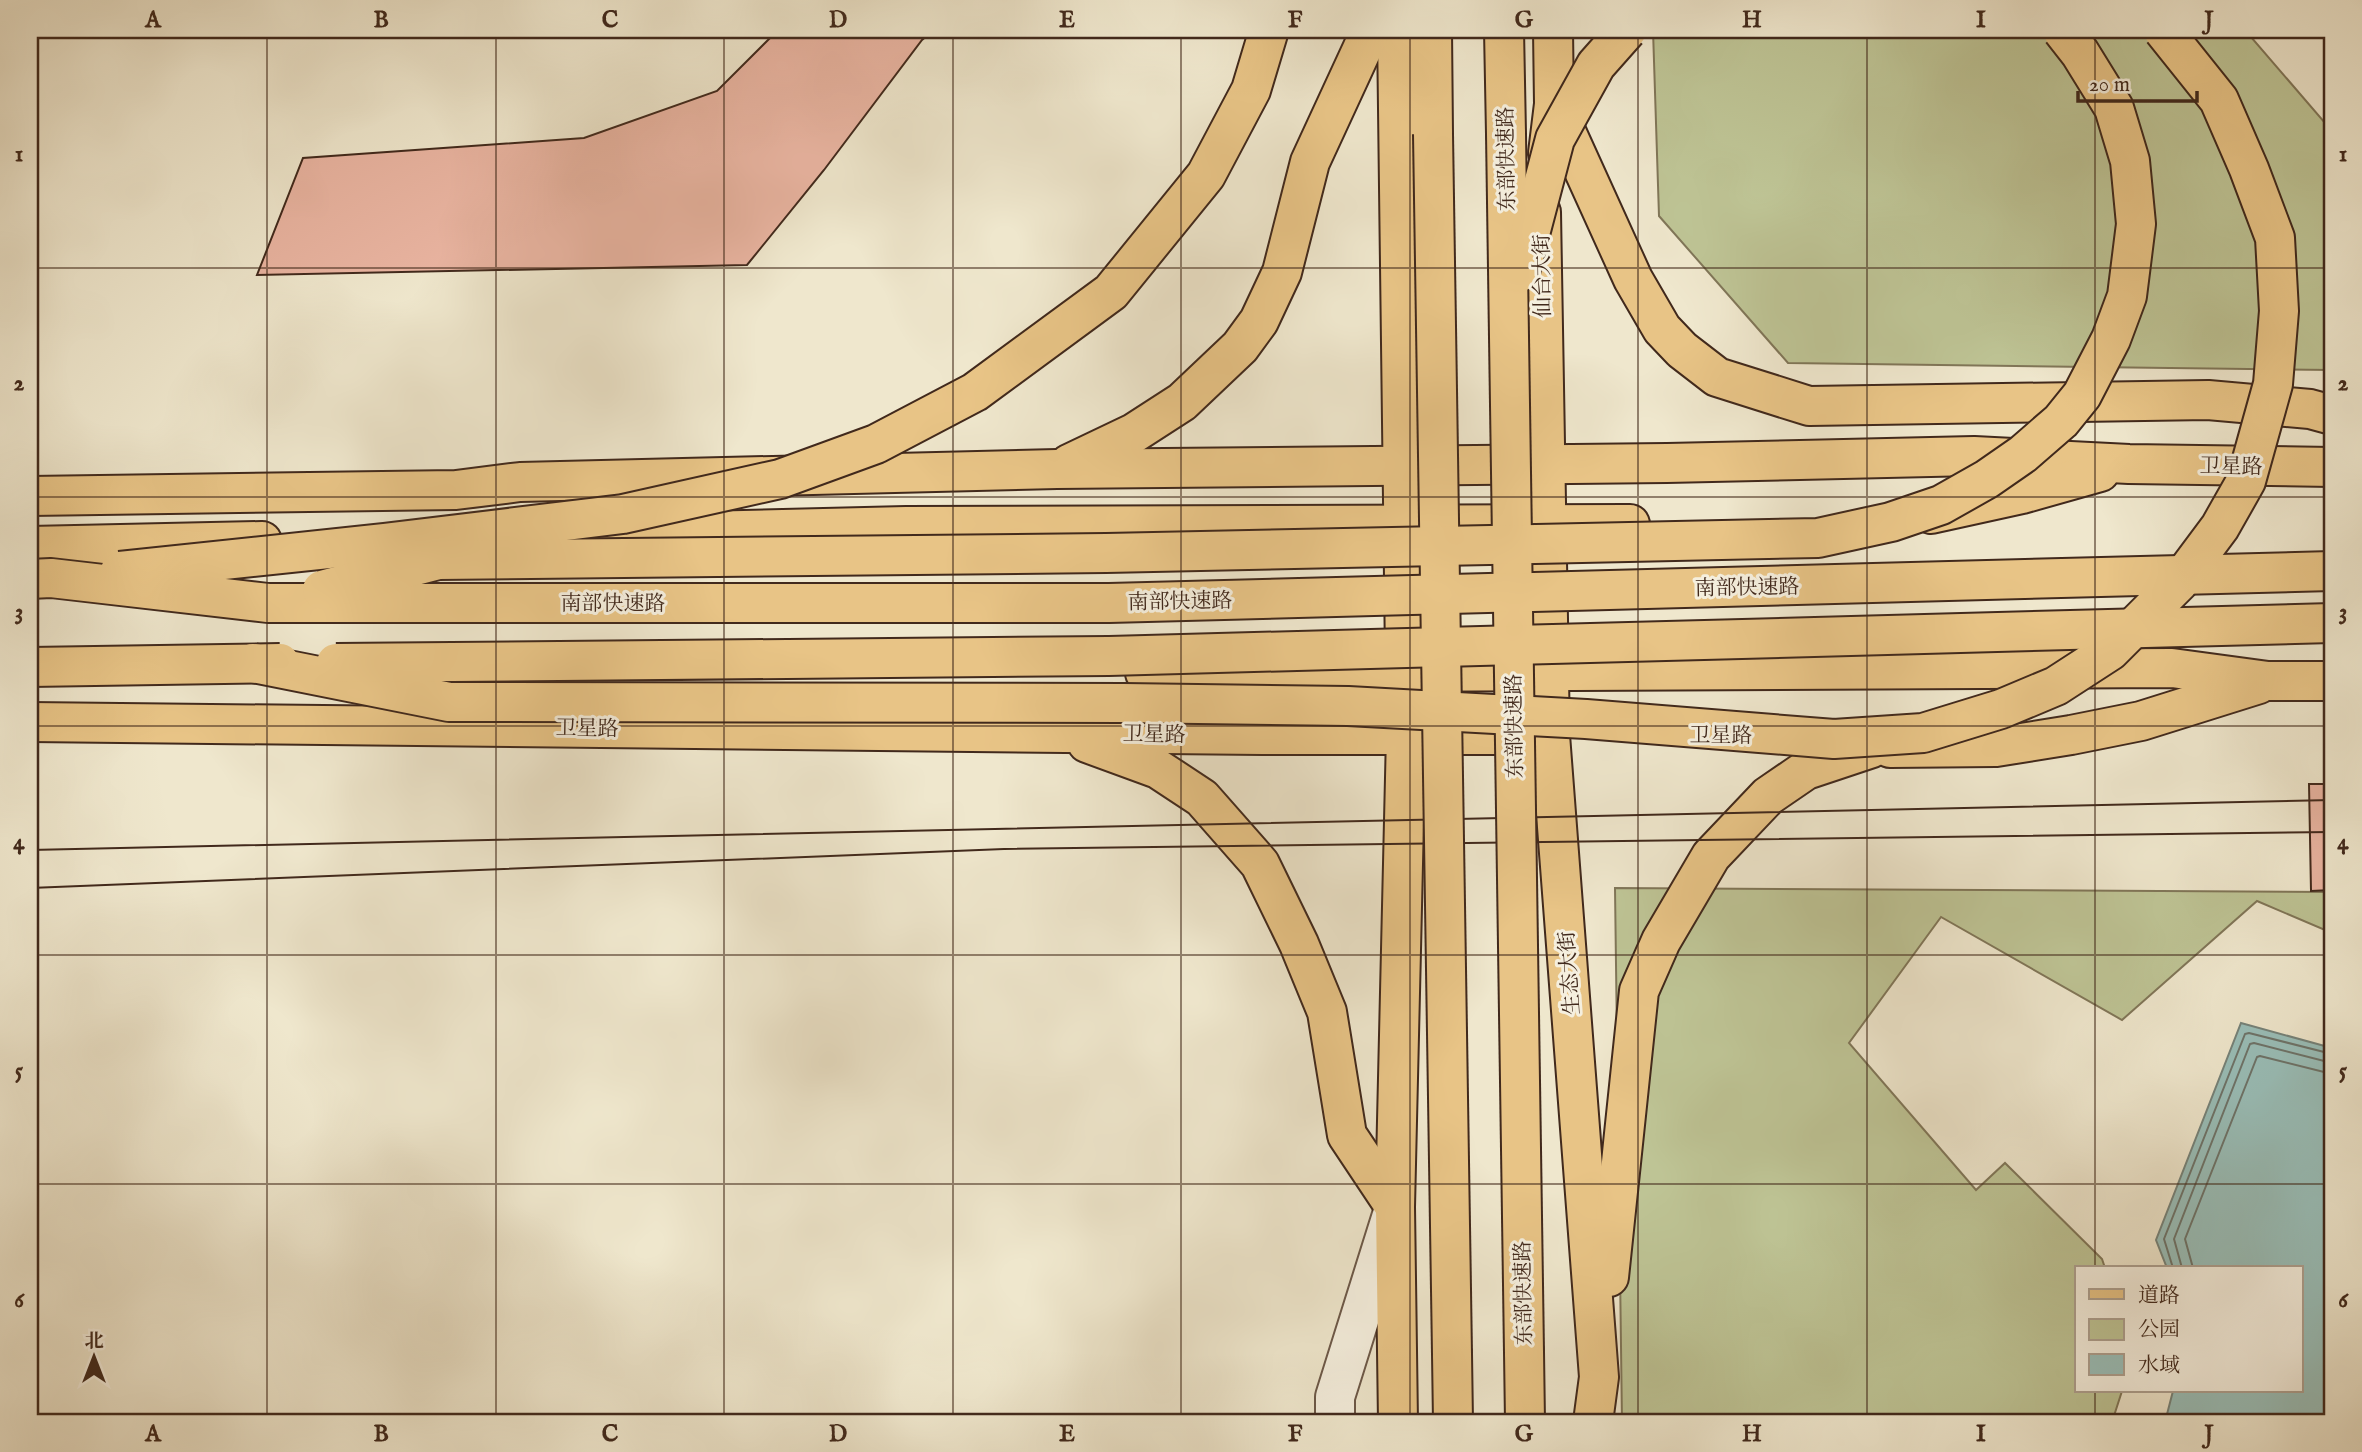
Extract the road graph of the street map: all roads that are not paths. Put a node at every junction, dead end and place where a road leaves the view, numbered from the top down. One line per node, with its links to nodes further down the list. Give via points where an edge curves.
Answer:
1 (1269, 30): 23 (main road, bridge, via 1251,90 1206,175 1111,292 975,392 876,444 779,479 623,514)
2 (1371, 30): 17 (main road, via 1310,162 1282,272 1259,321 1240,347 1182,402 1134,433)
3 (1397, 30): 15 (main road)
4 (1432, 30): 42 (main road, bridge)
5 (1504, 30): 11 (main road, 东部快速路, bridge)
6 (1553, 30): 10 (main road, 仙台大街)
7 (1627, 30): 11 (main road, bridge, via 1597,65 1555,138)
8 (2062, 30): 24 (main road, bridge, via 2114,108 2130,162 2136,224 2127,296 2082,394 2061,421 1987,479 1941,505 1891,522 1818,538 1119,553 438,560)
9 (2163, 30): 26 (main road, bridge, via 2220,100 2275,238 2279,311 2273,384 2246,481 2220,527 2179,582 2110,651 2056,686 2001,709 1923,733 1834,738 1348,706 449,702)
10 (1554, 104): 12 (main road, via 1633,279 1662,329 1717,377 1809,406 2208,400); 13 (main road, 仙台大街, via 1541,211)
11 (1508, 322): 43 (main road, 东部快速路, bridge)
12 (2332, 415)
13 (1545, 464): 14 (main road, 卫星路, via 1974,456); 15 (main road, 卫星路); 20 (main road, 仙台大街)
14 (2129, 464): 16 (main road, 卫星路); 20 (main road, 卫星路, via 1948,511 1857,523)
15 (1402, 466): 17 (main road, 卫星路); 19 (main road)
16 (2332, 467)
17 (1057, 469): 18 (main road, 卫星路, via 520,482 456,490)
18 (30, 496)
19 (1403, 524): 20 (main road, 卫星路); 21 (main road, 卫星路, via 906,526); 28 (main road)
20 (1546, 524): 29 (main road, 生态大街)
21 (30, 546)
22 (2332, 571): 24 (main road, 南部快速路, bridge, via 1109,603)
23 (40, 579): 24 (main road, 南部快速路, bridge)
24 (268, 603)
25 (2332, 623): 26 (main road, bridge, via 1109,656)
26 (253, 663): 27 (main road, bridge)
27 (30, 667)
28 (1405, 671): 29 (main road, 卫星路); 30 (main road, 卫星路); 35 (main road)
29 (1549, 671): 31 (main road, 卫星路, via 2172,668); 36 (main road, 生态大街)
30 (30, 680)
31 (2268, 681): 32 (main road, 卫星路); 37 (main road, 卫星路, via 2141,722 2058,737 1996,747)
32 (2332, 681)
33 (30, 722): 34 (main road, 卫星路)
34 (1059, 733): 35 (main road, 卫星路); 38 (main road, via 1158,769 1202,798 1259,864 1326,1012 1348,1135)
35 (1406, 735): 36 (main road, 卫星路); 38 (main road)
36 (1550, 735): 37 (main road, 卫星路, via 1795,735); 39 (main road, 生态大街)
37 (1872, 748): 39 (main road, via 1805,770 1768,796 1712,856 1661,941 1639,991)
38 (1395, 1207): 40 (street, via 1335,1397); 41 (main road)
39 (1599, 1377): 44 (main road, 生态大街); 45 (street)
40 (1335, 1422)
41 (1398, 1422)
42 (1453, 1422)
43 (1525, 1422)
44 (1593, 1422)
45 (1600, 1422)

